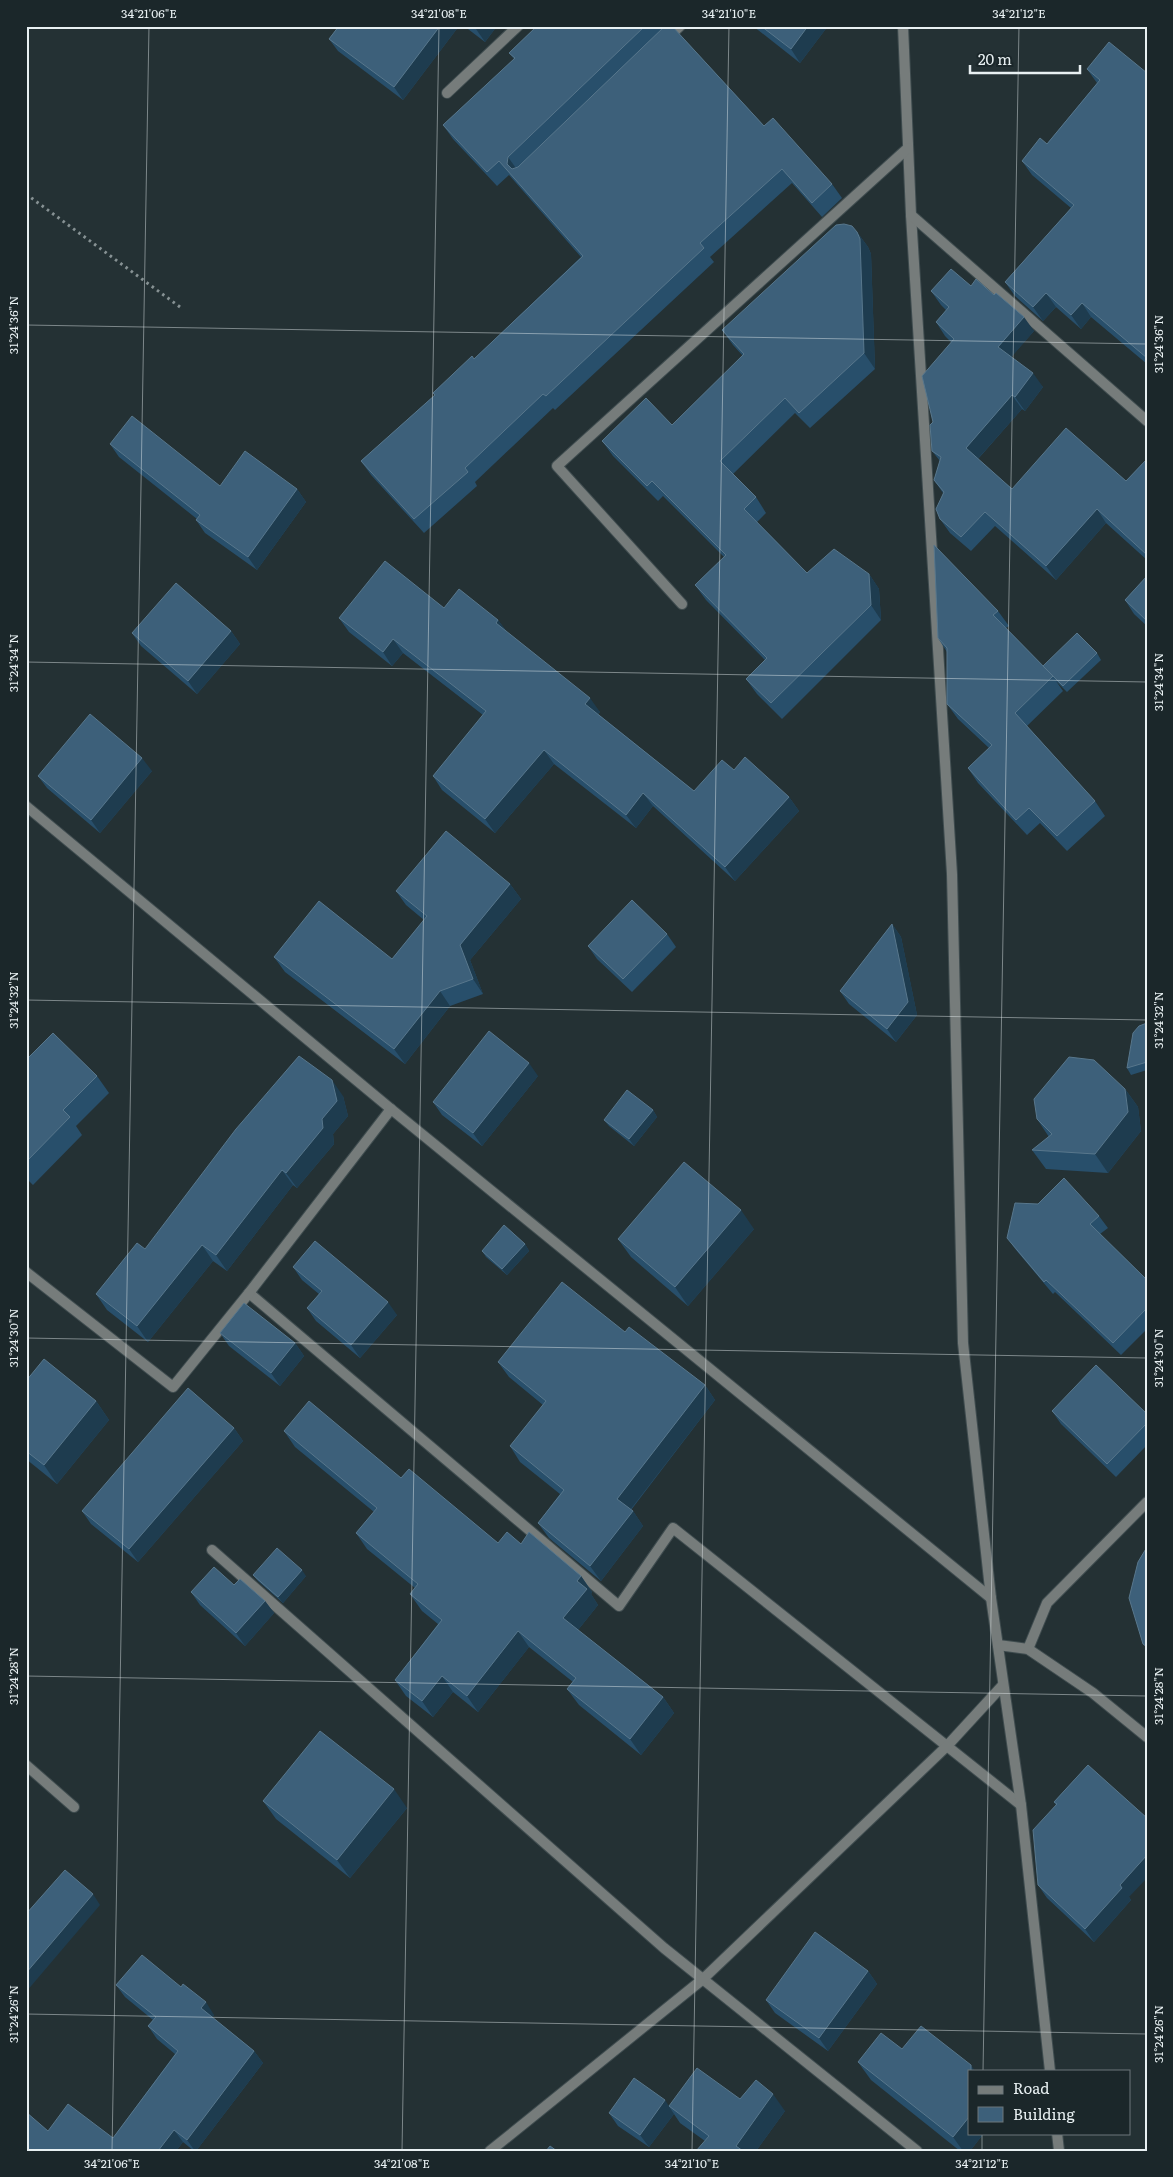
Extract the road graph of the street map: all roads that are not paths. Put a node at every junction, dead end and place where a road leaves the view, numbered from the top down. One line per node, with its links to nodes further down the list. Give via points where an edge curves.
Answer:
1 (518, 26): 5 (street)
2 (680, 26): 4 (street)
3 (903, 26): 6 (street)
4 (659, 47)
5 (447, 93)
6 (908, 148): 7 (street); 9 (street, via 558,466)
7 (911, 215): 8 (street); 16 (street, via 952,874 963,1343)
8 (1147, 421)
9 (682, 604)
10 (26, 806): 11 (street)
11 (391, 1109): 13 (street); 16 (street)
12 (26, 1272): 13 (street, via 173,1387)
13 (249, 1293): 21 (street, via 619,1606 673,1528)
14 (1147, 1502): 18 (street, via 1047,1603)
15 (212, 1550): 25 (street)
16 (991, 1598): 17 (street)
17 (998, 1645): 18 (street); 19 (street)
18 (1028, 1649): 20 (street, via 1093,1693)
19 (1003, 1685): 21 (street); 23 (street)
20 (1147, 1737)
21 (947, 1746): 23 (street); 25 (street)
22 (26, 1766): 24 (street)
23 (1021, 1805): 26 (street)
24 (74, 1807)
25 (703, 1979): 28 (street); 29 (street)
26 (1050, 2070)
27 (1057, 2134): 30 (street)
28 (490, 2151)
29 (917, 2151)
30 (1059, 2151)

